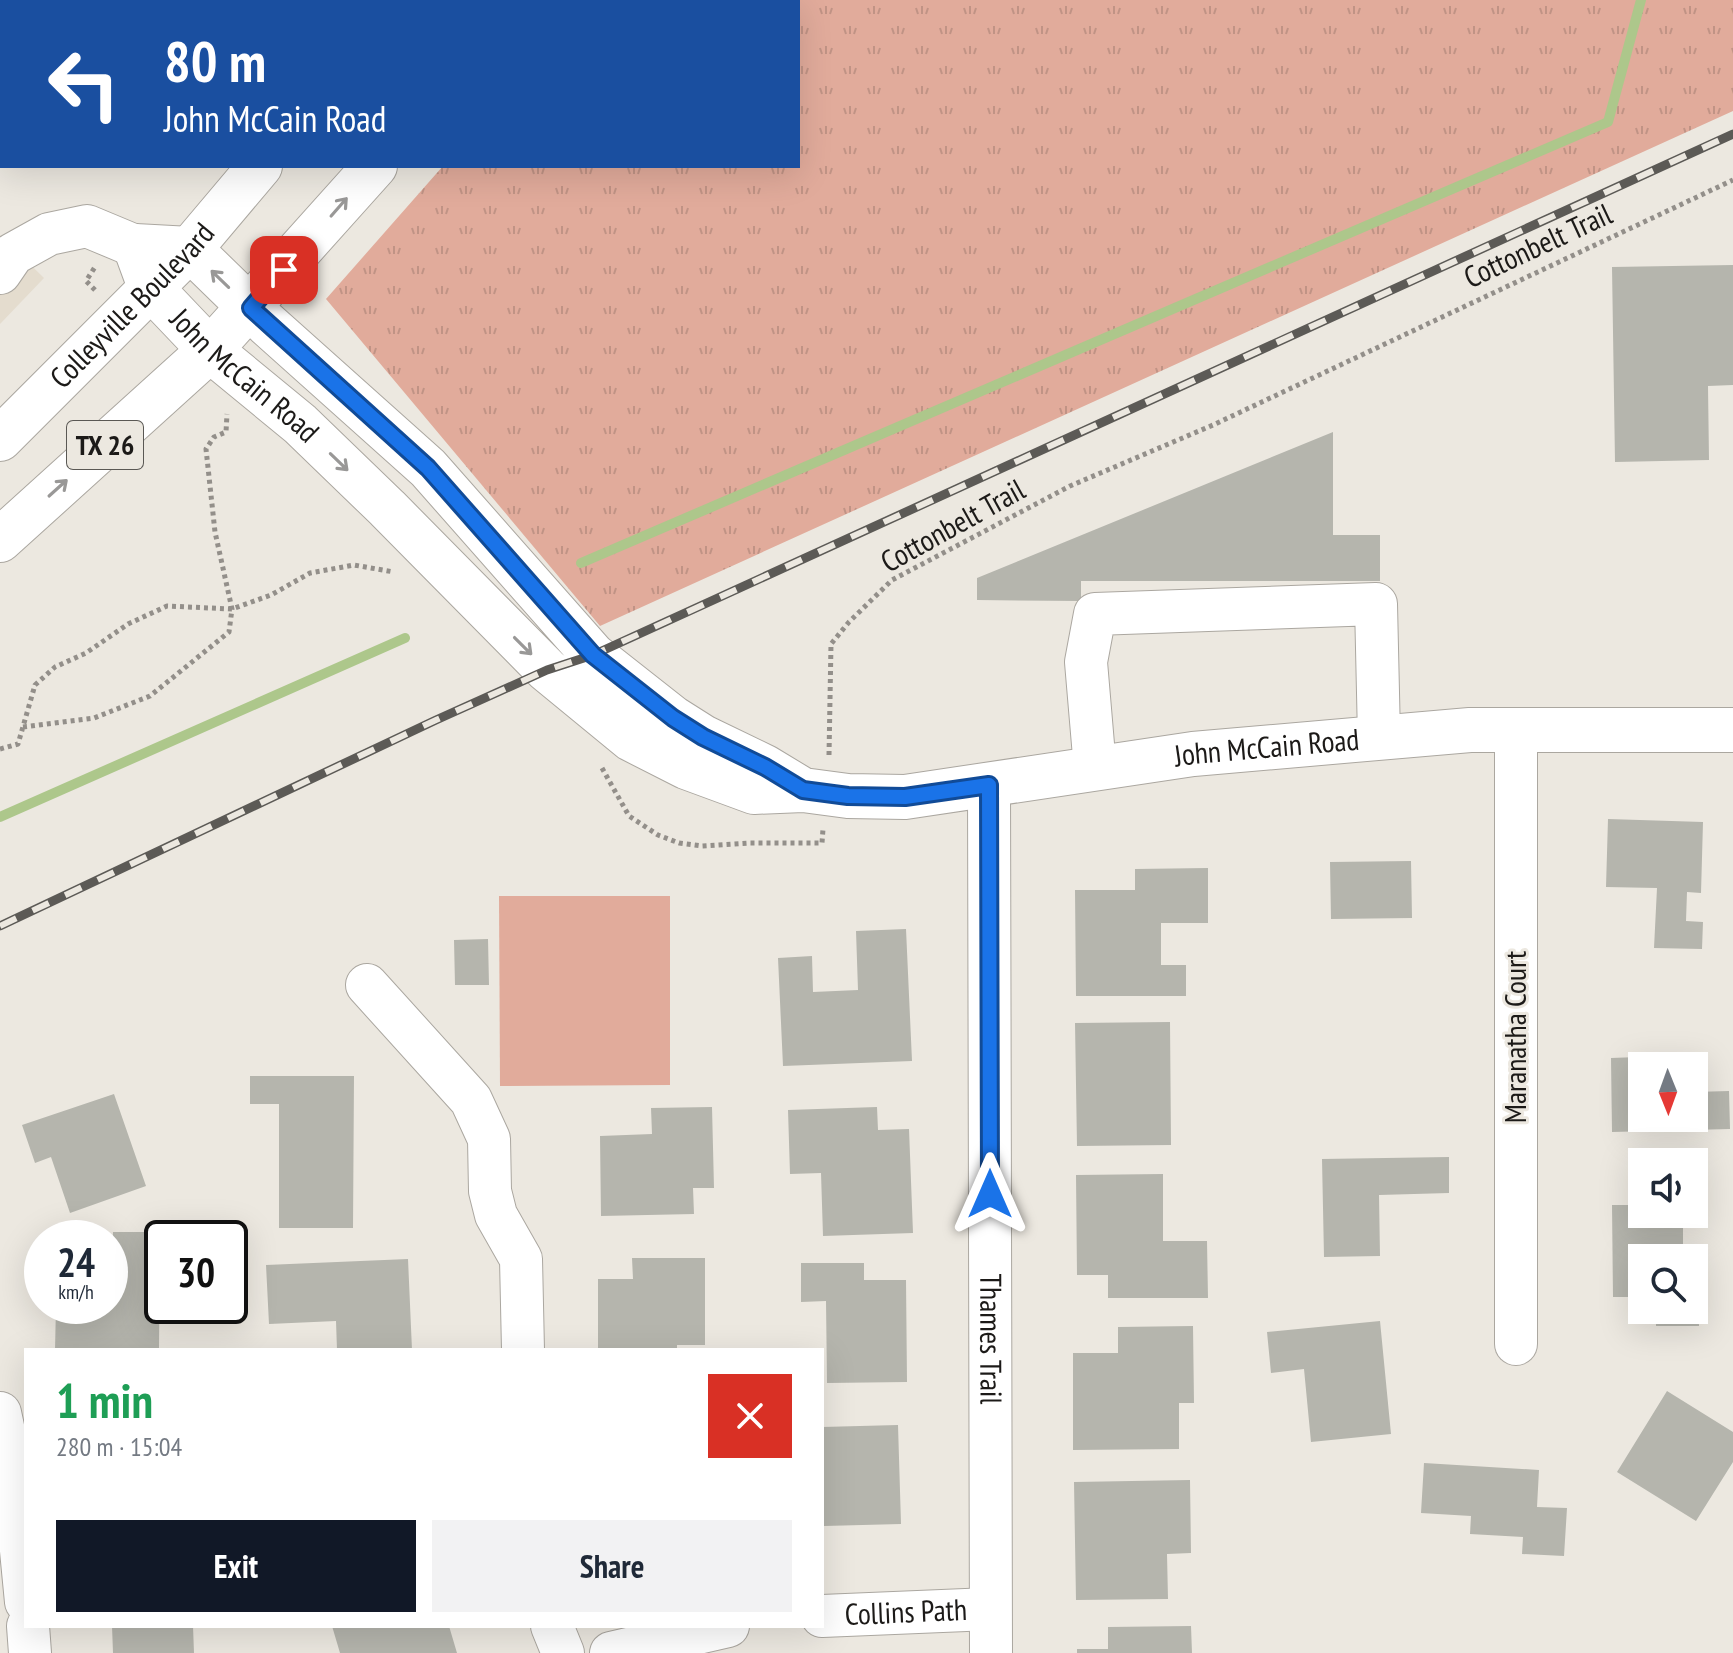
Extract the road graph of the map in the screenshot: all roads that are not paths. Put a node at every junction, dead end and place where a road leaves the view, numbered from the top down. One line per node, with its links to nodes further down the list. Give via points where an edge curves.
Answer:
1 (258, 168): 4 (main road, Colleyville Boulevard / TX 26)
2 (373, 168): 7 (main road, TX 26, one-way to 2)
3 (135, 246): 4 (main road); 5 (street, via 87,226 49,234 13,254); 6 (main road, John McCain Road)
4 (190, 249): 6 (main road, Colleyville Boulevard / TX 26); 7 (main road, John McCain Road, one-way to 4)
5 (0, 273)
6 (150, 287): 8 (main road, John McCain Road); 9 (main road, Colleyville Boulevard / TX 26)
7 (251, 308): 8 (main road, TX 26); 16 (main road, John McCain Road, via 428,468 593,655 703,737)
8 (210, 350): 10 (main road, TX 26, one-way to 8); 16 (main road, John McCain Road, one-way to 16, via 300,424 547,670 631,739 754,792)
9 (0, 439)
10 (0, 540)
11 (1516, 730): 12 (main road, John McCain Road); 13 (main road, John McCain Road); 18 (street, Maranatha Court)
12 (1733, 730)
13 (1379, 737): 14 (main road, John McCain Road); 14 (street, via 1376,604 1095,614 1086,662)
14 (1095, 768): 15 (main road, John McCain Road)
15 (989, 785): 16 (main road, John McCain Road, via 905,797); 22 (street, Thames Trail)
16 (814, 791)
17 (367, 985): 19 (street, via 471,1100 489,1139 496,1215 521,1259)
18 (1516, 1344)
19 (523, 1348)
20 (0, 1413): 21 (street, via 14,1478)
21 (24, 1581)
22 (990, 1609): 23 (street, Collins Path); 30 (street, Thames Trail)
23 (824, 1616)
24 (28, 1628): 27 (street)
25 (553, 1628): 28 (street)
26 (719, 1628): 29 (street)
27 (30, 1653)
28 (563, 1653)
29 (611, 1653)
30 (991, 1653)

